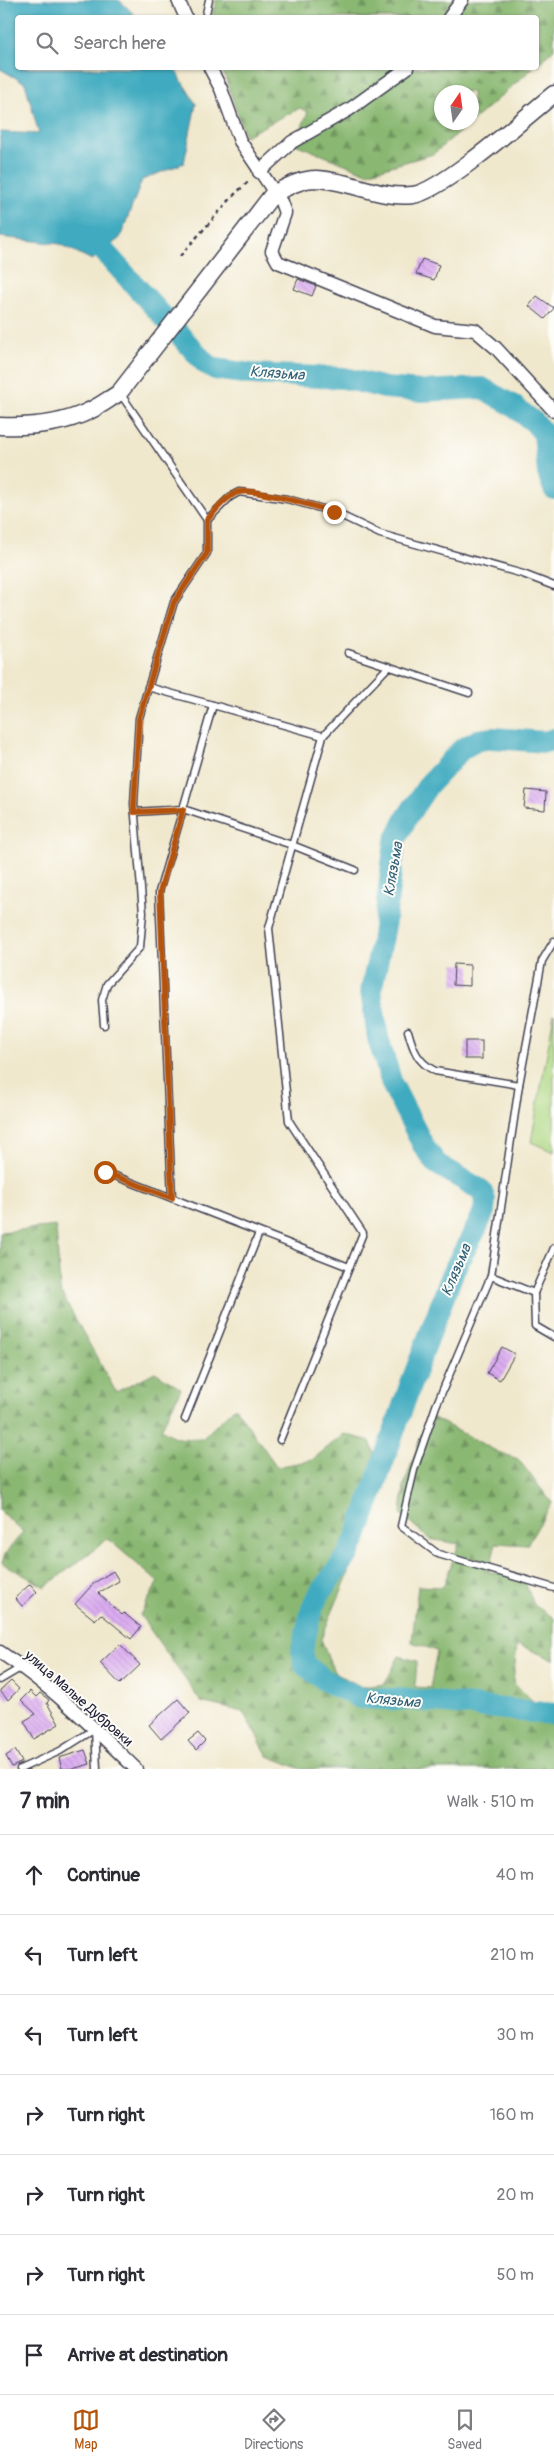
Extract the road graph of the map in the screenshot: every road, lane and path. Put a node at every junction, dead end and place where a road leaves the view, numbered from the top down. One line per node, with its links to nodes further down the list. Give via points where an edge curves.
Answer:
1 (178, 0): 4 (street)
2 (209, 0): 5 (lane)
3 (462, 0): 6 (street)
4 (185, 15)
5 (205, 15)
6 (451, 15)
7 (211, 70): 10 (street, via 240,142)
8 (404, 70): 10 (street, via 350,109 292,142)
9 (554, 94): 11 (street, via 439,185 415,195 388,196 340,182 315,179 295,183)
10 (259, 172): 11 (street); 12 (path)
11 (273, 194): 13 (street); 14 (street, via 285,213 272,252 278,262 435,326 475,330 496,348)
12 (180, 256)
13 (120, 393): 15 (street, via 88,412 61,421 21,427); 16 (lane)
14 (554, 412)
15 (0, 426)
16 (207, 520): 17 (lane, via 230,497 240,492 287,499 334,512 380,534 523,574); 20 (lane, via 207,553 174,602)
17 (554, 586)
18 (348, 653): 19 (lane)
19 (388, 666): 21 (lane); 23 (lane)
20 (148, 687): 22 (lane); 25 (lane, via 139,718)
21 (469, 693)
22 (213, 705): 23 (lane); 24 (lane)
23 (323, 736): 26 (lane)
24 (183, 810): 25 (lane); 26 (lane); 33 (lane, via 160,892)
25 (134, 812): 29 (lane, via 143,913 140,947 107,984 102,1000)
26 (292, 845): 27 (lane); 36 (lane, via 269,928 289,1121 363,1233)
27 (355, 870)
28 (554, 941): 31 (lane, via 542,961)
29 (104, 1025)
30 (408, 1031): 31 (lane, via 415,1053 424,1065 434,1071)
31 (519, 1085): 37 (lane)
32 (105, 1172): 33 (lane)
33 (172, 1198): 34 (lane)
34 (260, 1233): 36 (lane); 40 (lane)
35 (554, 1248): 38 (lane)
36 (349, 1267): 41 (lane)
37 (491, 1276): 38 (lane); 42 (lane, via 436,1406 414,1470 402,1526 438,1554)
38 (534, 1293): 39 (lane, via 535,1326)
39 (554, 1337)
40 (185, 1419)
41 (280, 1440)
42 (554, 1588)
43 (0, 1652): 44 (street, улица Малые Дубровки)
44 (22, 1667): 45 (lane); 46 (street, улица Малые Дубровки)
45 (0, 1680)
46 (95, 1729): 47 (lane, via 60,1751); 48 (lane); 49 (street, улица Малые Дубровки)
47 (20, 1769)
48 (97, 1769)
49 (136, 1769)

